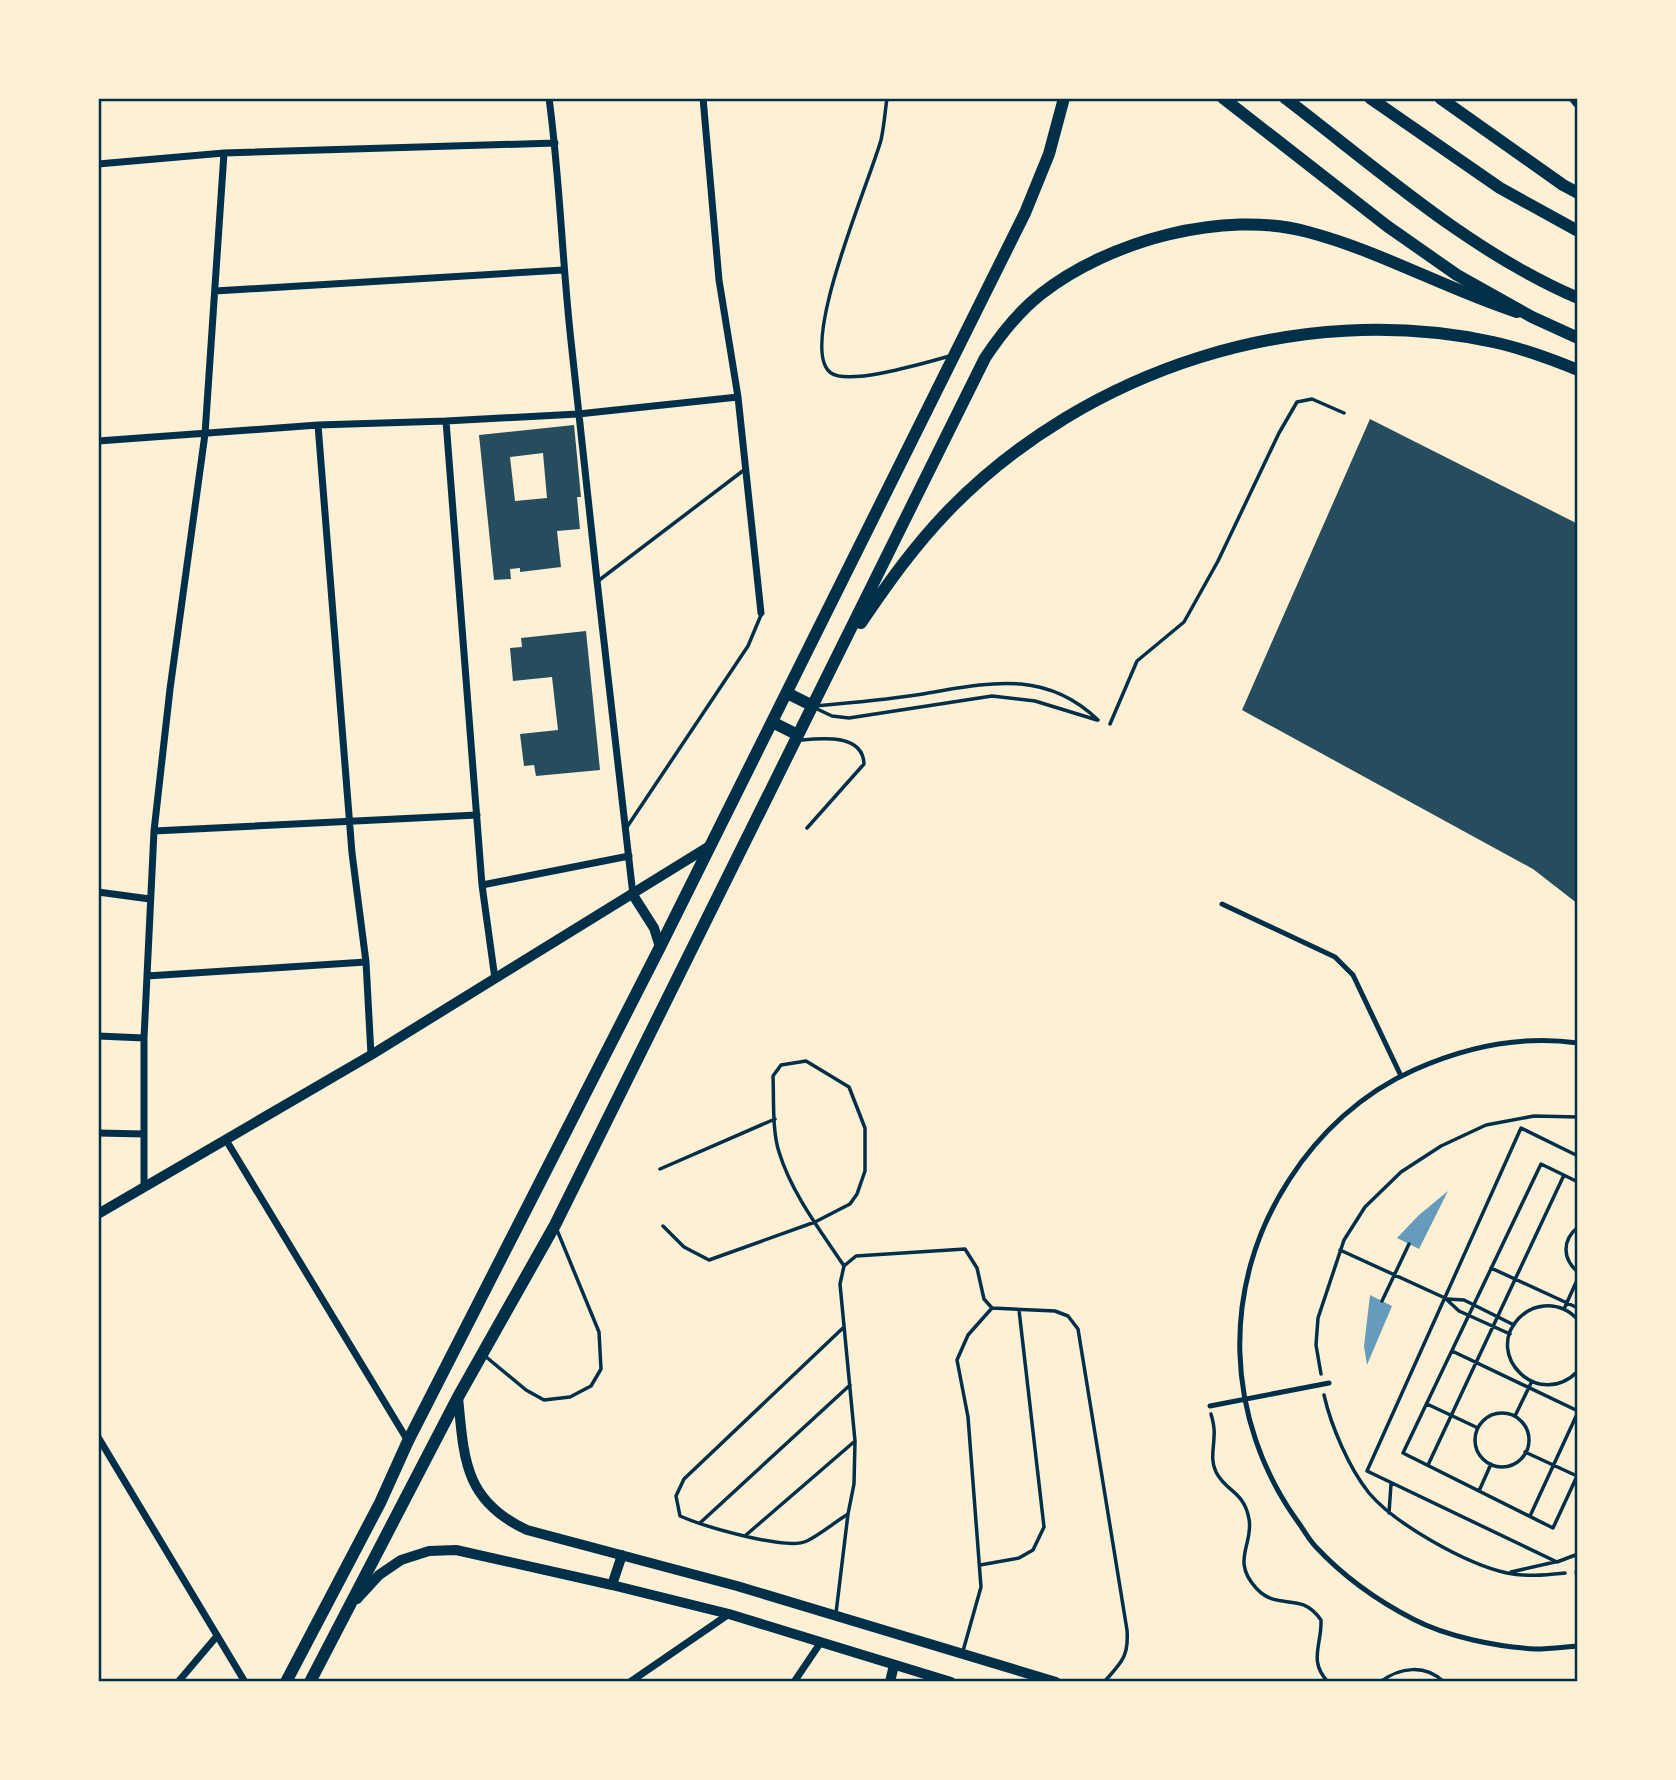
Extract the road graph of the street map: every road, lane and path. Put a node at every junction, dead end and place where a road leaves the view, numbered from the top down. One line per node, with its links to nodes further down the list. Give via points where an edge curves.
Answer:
1 (548, 98): 9 (street)
2 (703, 98): 21 (street, via 719,281)
3 (887, 98): 19 (lane, via 881,139 826,304 820,339 822,362 831,374 848,377)
4 (1064, 98): 19 (main road, via 1049,154 1025,213)
5 (1223, 98): 17 (main road, via 1407,240 1457,275)
6 (1285, 98): 16 (main road, via 1455,228 1545,284)
7 (1370, 98): 13 (main road, via 1500,188)
8 (1440, 98): 12 (main road)
9 (555, 143): 10 (street); 14 (street)
10 (224, 153): 11 (street); 15 (street)
11 (98, 164)
12 (1578, 193)
13 (1578, 231)
14 (563, 270): 15 (street); 23 (street)
15 (215, 291): 26 (street)
16 (1578, 298)
17 (1532, 317): 18 (main road); 31 (main road, via 1365,249 1271,225 1235,223 1195,229 1116,252 1079,270 1027,305 992,348)
18 (1578, 338)
19 (952, 356): 32 (main road)
20 (1578, 370): 31 (main road, via 1494,342 1373,330 1257,341 1182,362 1086,407 985,477 924,537)
21 (737, 397): 23 (street); 28 (street)
22 (1344, 413): 35 (lane, via 1312,400 1297,402 1184,622 1138,661)
23 (578, 414): 24 (street); 29 (street)
24 (446, 421): 25 (street); 37 (street)
25 (318, 425): 26 (street); 38 (street)
26 (205, 434): 27 (street); 41 (street)
27 (98, 441)
28 (745, 469): 29 (lane); 30 (street)
29 (598, 581): 39 (street)
30 (761, 613): 39 (lane, via 748,646)
31 (833, 664): 33 (main road)
32 (787, 693): 33 (main road); 34 (main road)
33 (813, 706): 33 (lane, via 849,718 1006,696 1098,720 1066,696 1011,682); 36 (main road)
34 (772, 722): 36 (main road); 42 (main road)
35 (1110, 724)
36 (797, 738): 40 (lane, via 839,739 855,745 864,756 864,764); 72 (main road)
37 (477, 814): 38 (street); 44 (street)
38 (349, 822): 41 (street); 50 (street)
39 (626, 828): 43 (street)
40 (807, 828)
41 (153, 831): 47 (street)
42 (708, 848): 46 (street); 49 (main road)
43 (629, 856): 44 (street); 46 (street)
44 (482, 885): 52 (street)
45 (98, 892): 47 (street)
46 (633, 895): 49 (street); 52 (street)
47 (150, 899): 51 (street)
48 (1222, 904): 57 (street, via 1346,966)
49 (660, 947): 115 (main road)
50 (366, 962): 51 (street); 56 (street)
51 (147, 976): 54 (street)
52 (495, 979): 56 (street)
53 (98, 1036): 54 (street)
54 (144, 1038): 63 (street)
55 (1578, 1043): 57 (street, via 1501,1043 1446,1056)
56 (370, 1055): 64 (street)
57 (1401, 1076): 107 (street, via 1345,1113 1304,1156 1272,1206 1250,1261 1240,1319)
58 (1578, 1117): 60 (path)
59 (775, 1119): 66 (lane); 71 (lane, via 778,1150); 71 (lane, via 773,1076 781,1065 806,1060 849,1087 865,1128 865,1171 857,1194 850,1204)
60 (1520, 1119): 61 (path); 76 (path, via 1486,1125 1401,1172 1365,1207)
61 (1521, 1128): 65 (path); 83 (path)
62 (98, 1133): 63 (street)
63 (144, 1134): 69 (street)
64 (226, 1140): 69 (street); 115 (street)
65 (1578, 1156)
66 (660, 1169)
67 (1564, 1175): 68 (path); 78 (path, via 1541,1164); 82 (path)
68 (1578, 1182)
69 (144, 1186): 70 (street)
70 (98, 1214)
71 (815, 1222): 73 (lane, via 709,1260 684,1247); 77 (lane)
72 (555, 1225): 99 (main road); 99 (lane, via 598,1332 601,1369 591,1386 570,1397 544,1400)
73 (663, 1226)
74 (1578, 1227): 79 (path, via 1565,1248 1570,1265)
75 (1409, 1244): 80 (path)
76 (1340, 1250): 80 (path); 103 (path, via 1318,1318 1316,1345)
77 (844, 1266): 87 (lane, via 856,1255 965,1249 977,1268 984,1299); 96 (lane, via 840,1284)
78 (1491, 1268): 82 (path); 86 (path)
79 (1578, 1272)
80 (1394, 1275): 83 (path); 84 (path)
81 (1578, 1278): 85 (path)
82 (1515, 1279): 85 (path); 92 (path)
83 (1445, 1298): 86 (path); 91 (path); 122 (path, via 1367,1471)
84 (1382, 1301)
85 (1566, 1303): 88 (path); 89 (path)
86 (1474, 1305): 91 (path); 92 (path)
87 (992, 1308): 90 (lane); 132 (lane, via 968,1335 957,1360 968,1417)
88 (1578, 1308)
89 (1564, 1309): 93 (path); 94 (path, via 1538,1307)
90 (1019, 1310): 132 (lane, via 1044,1527 1033,1550 1019,1558); 154 (lane, via 1055,1311 1068,1316 1078,1329 1128,1630 1124,1660)
91 (1469, 1316): 95 (path); 98 (path)
92 (1497, 1317): 94 (path); 95 (path)
93 (1578, 1320)
94 (1514, 1325): 97 (path)
95 (1492, 1326): 97 (path); 100 (path)
96 (844, 1327): 104 (lane); 127 (lane, via 684,1479 676,1496 680,1516)
97 (1510, 1334): 102 (path, via 1510,1358 1516,1370)
98 (1452, 1351): 100 (path); 108 (path)
99 (482, 1354): 106 (main road)
100 (1475, 1363): 105 (path); 111 (path)
101 (1578, 1371): 102 (path, via 1552,1385)
102 (1532, 1381): 105 (path)
103 (1326, 1384): 107 (street); 124 (path, via 1325,1398 1346,1453 1369,1492)
104 (850, 1385): 116 (lane); 127 (lane)
105 (1528, 1388): 110 (path); 112 (path)
106 (458, 1397): 130 (main road, via 464,1460 492,1510 527,1530); 137 (main road)
107 (1245, 1399): 109 (street); 142 (street, via 1254,1439 1279,1496 1316,1546 1362,1589 1415,1620 1474,1641 1536,1649)
108 (1427, 1404): 111 (path); 119 (path, via 1403,1453)
109 (1210, 1406): 155 (path, via 1215,1433 1213,1465 1247,1508 1250,1522 1244,1564 1250,1579 1268,1598 1304,1604 1321,1620 1316,1657)
110 (1578, 1412): 120 (path)
111 (1451, 1415): 113 (path); 119 (path)
112 (1515, 1416): 113 (path, via 1490,1416); 117 (path, via 1527,1429)
113 (1478, 1428): 118 (path, via 1475,1445)
114 (98, 1437): 140 (street)
115 (408, 1441): 147 (main road)
116 (855, 1441): 125 (lane); 128 (lane)
117 (1525, 1452): 118 (path, via 1509,1465); 120 (path)
118 (1491, 1464): 123 (path)
119 (1427, 1465): 123 (path)
120 (1553, 1465): 121 (path); 126 (path)
121 (1577, 1475): 126 (path, via 1553,1528)
122 (1391, 1483): 124 (path); 131 (path)
123 (1479, 1491): 126 (path)
124 (1390, 1513): 134 (path, via 1427,1539)
125 (848, 1514): 128 (lane, via 805,1542 787,1544); 139 (lane)
126 (1530, 1516)
127 (699, 1524): 128 (lane)
128 (746, 1535)
129 (1578, 1553): 131 (path)
130 (622, 1555): 136 (main road); 139 (main road)
131 (1557, 1562): 134 (path)
132 (980, 1565): 143 (lane, via 981,1587)
133 (1577, 1572): 134 (path, via 1540,1577); 135 (street)
134 (1505, 1573)
135 (1578, 1578)
136 (612, 1585): 137 (main road, via 456,1550 429,1551 389,1567); 138 (main road)
137 (346, 1611): 148 (main road)
138 (729, 1614): 141 (main road); 149 (street)
139 (836, 1616): 143 (main road)
140 (217, 1636): 145 (street); 146 (street)
141 (821, 1642): 144 (main road); 150 (street)
142 (1578, 1646)
143 (962, 1653): 153 (main road)
144 (894, 1665): 151 (street); 152 (main road)
145 (178, 1682)
146 (245, 1682)
147 (286, 1682)
148 (310, 1682)
149 (630, 1682)
150 (794, 1682)
151 (890, 1682)
152 (951, 1682)
153 (1056, 1682)
154 (1104, 1682)
155 (1328, 1682)
156 (1380, 1682): 157 (path, via 1401,1670 1416,1669 1430,1671)
157 (1444, 1682)

